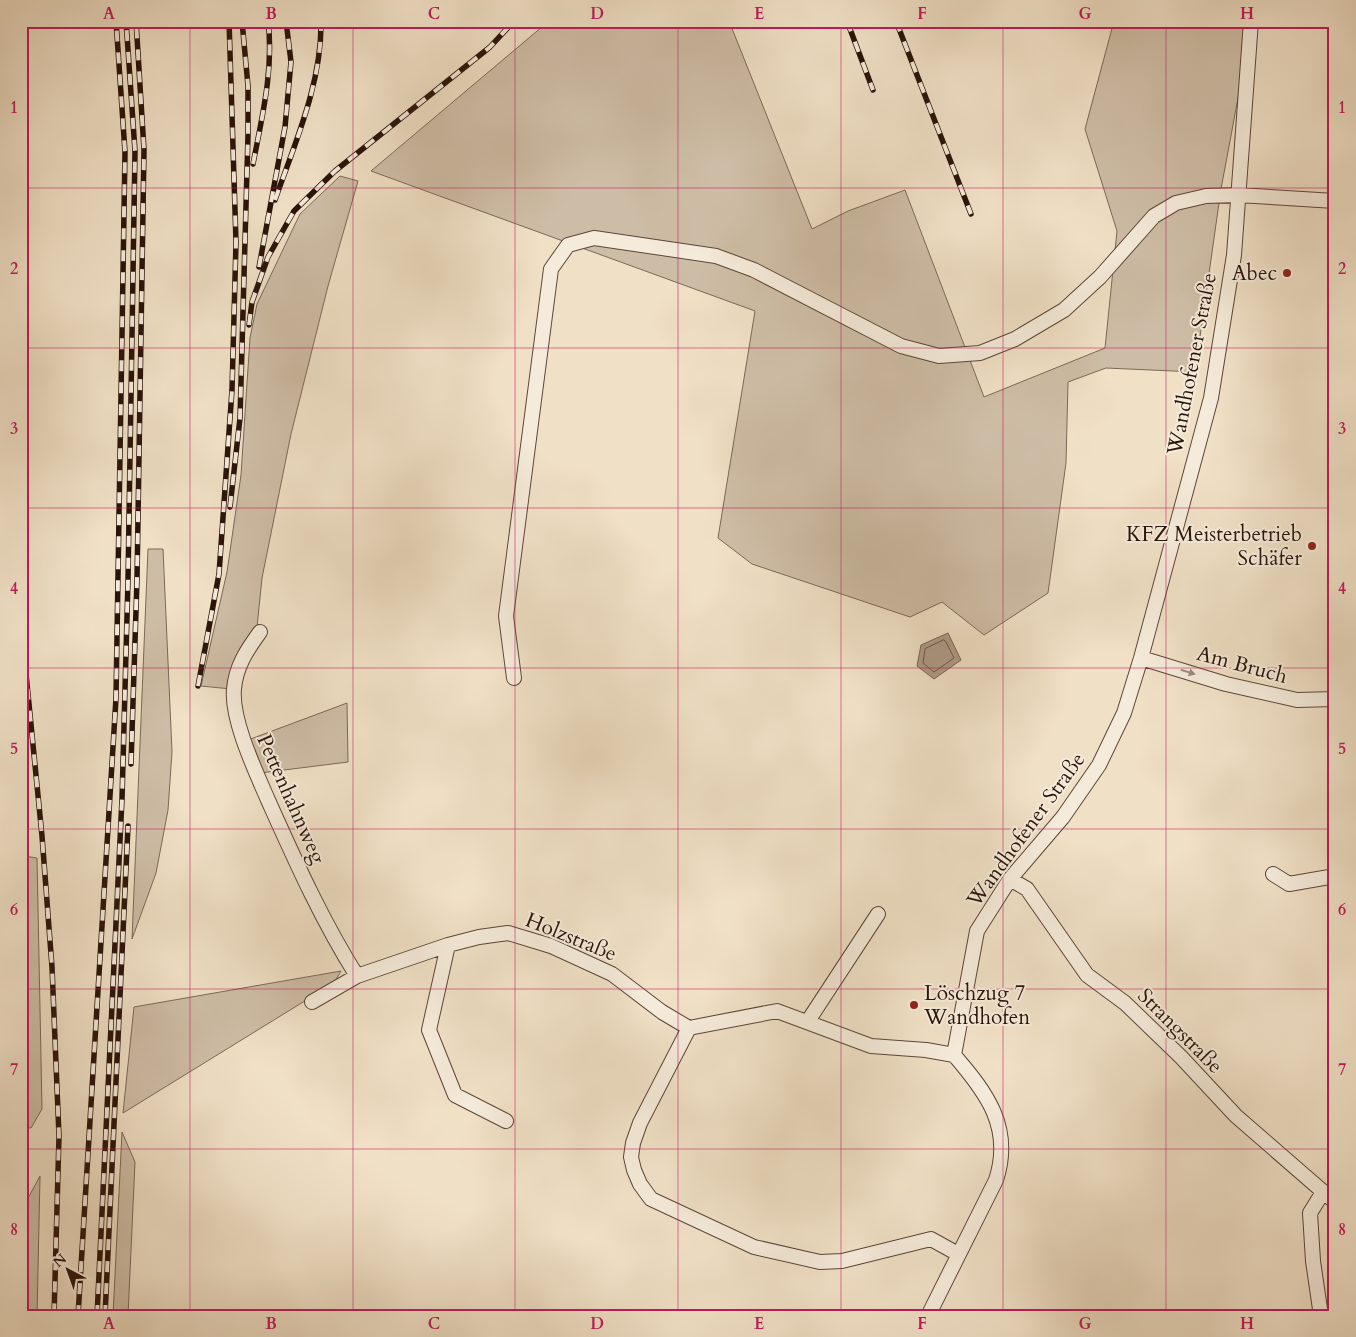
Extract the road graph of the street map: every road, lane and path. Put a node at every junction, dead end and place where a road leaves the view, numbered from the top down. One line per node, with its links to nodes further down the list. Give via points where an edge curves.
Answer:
1 (1251, 21): 2 (street, Wandhofener Straße)
2 (1238, 195): 3 (street); 5 (street, Wandhofener Straße, via 1234,256 1211,398); 6 (street, via 1206,196 1176,204 1154,216 1100,277 1064,310 1015,340 980,353 939,356 902,346 754,270 716,256 594,238 568,245 551,269 506,616)
3 (1335, 201)
4 (260, 632): 13 (street, Pettenhahnweg, via 241,658 234,690 240,732 299,868)
5 (1141, 658): 7 (street, Am Bruch, one-way to 7, via 1226,684 1297,700); 10 (street, Wandhofener Straße, via 1124,713 1099,765 1064,817)
6 (514, 678)
7 (1335, 699)
8 (1273, 874): 9 (street, via 1289,884)
9 (1335, 876)
10 (1010, 879): 17 (street, Wandhofener Straße, via 977,931); 19 (street, Strangstraße, via 1027,889 1087,975 1125,1003 1236,1116)
11 (878, 914): 15 (street)
12 (448, 945): 13 (street, Holzstraße); 16 (street, Holzstraße, via 479,936 508,933 552,946 612,974); 18 (street, via 430,1030 455,1095)
13 (357, 976): 14 (street, Holzstraße)
14 (312, 1002)
15 (808, 1021): 16 (street, via 777,1011); 17 (street, via 871,1046)
16 (689, 1028): 21 (street, via 633,1143 631,1157 634,1170 651,1199 754,1246 820,1262 842,1260 931,1239)
17 (954, 1055): 21 (street, via 974,1078 996,1115 1002,1138 1002,1160 996,1180)
18 (506, 1121)
19 (1323, 1192): 20 (street, Strangstraße); 23 (street, via 1310,1213)
20 (1335, 1202)
21 (958, 1254): 22 (street)
22 (928, 1316)
23 (1321, 1316)

